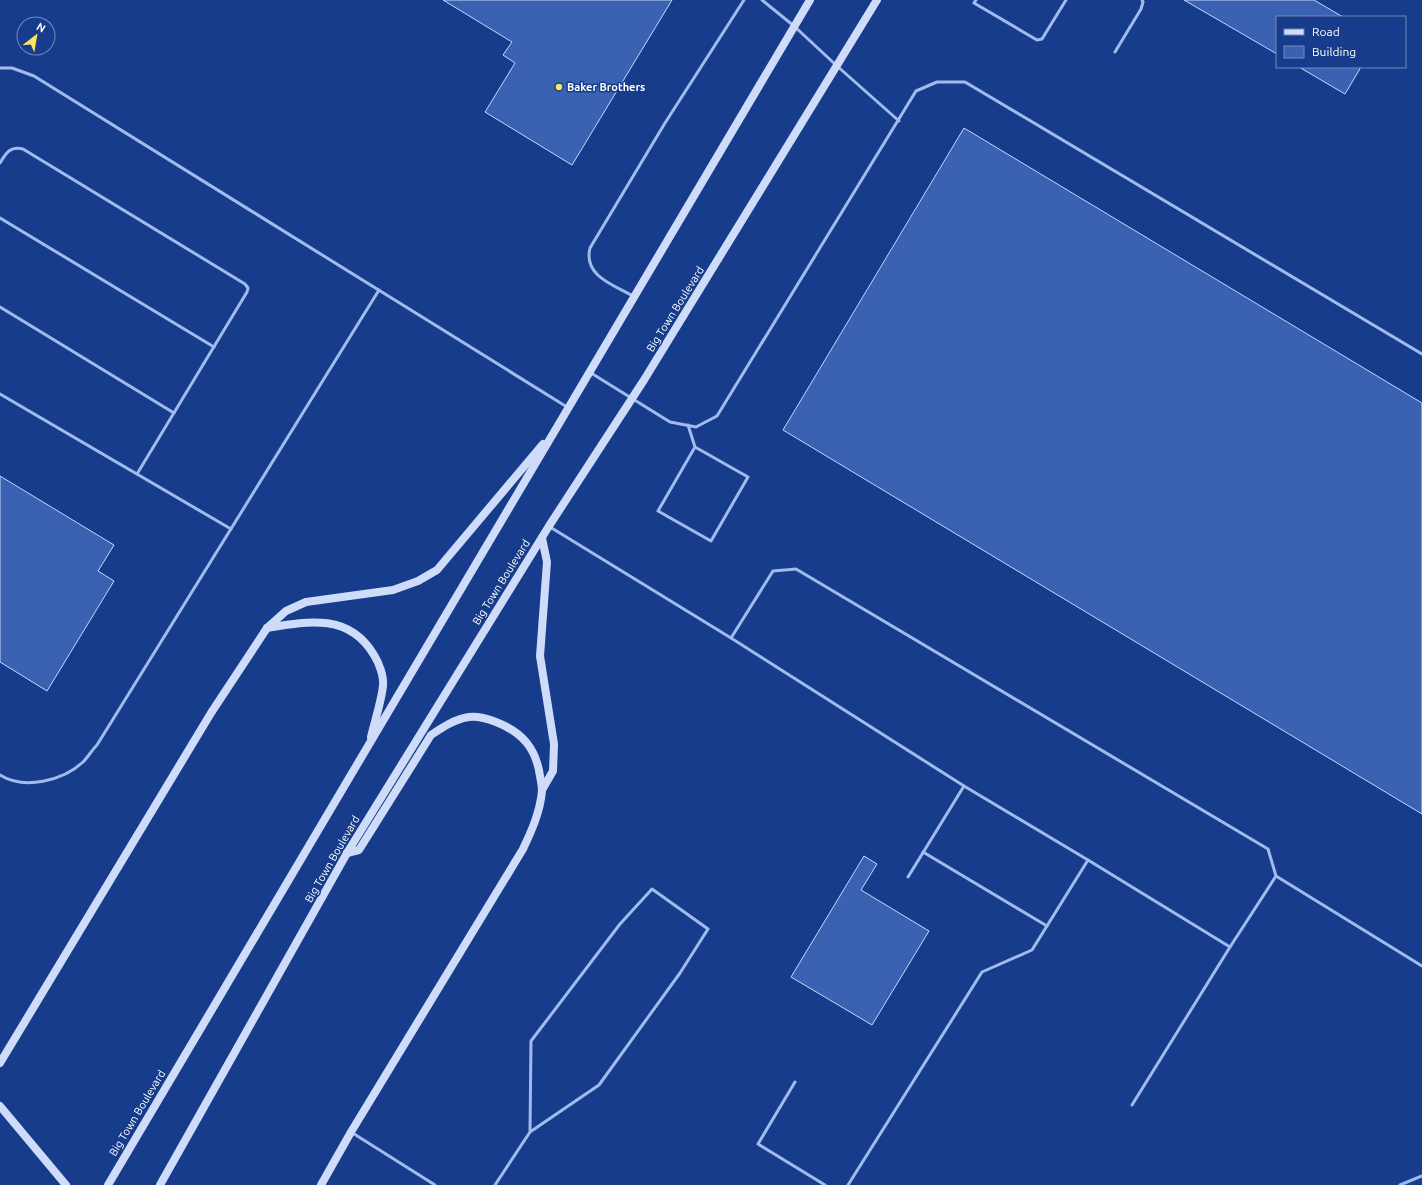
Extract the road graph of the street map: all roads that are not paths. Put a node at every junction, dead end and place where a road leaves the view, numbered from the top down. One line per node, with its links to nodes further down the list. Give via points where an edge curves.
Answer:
1 (744, 0): 16 (lane, via 665,123 590,248 588,256 592,270)
2 (762, 0): 8 (lane)
3 (810, 0): 8 (main road, Big Town Boulevard)
4 (877, 0): 10 (main road, Big Town Boulevard)
5 (976, 0): 6 (lane, via 974,3 1037,40 1042,39)
6 (1066, 0)
7 (1142, 0): 9 (lane, via 1141,9)
8 (794, 26): 10 (lane); 16 (main road, Big Town Boulevard)
9 (1115, 52)
10 (837, 66): 12 (lane); 22 (main road, Big Town Boulevard)
11 (0, 68): 15 (lane, via 12,68 34,76)
12 (899, 120): 19 (lane, via 916,90 936,82 965,82); 26 (lane, via 717,416 696,427)
13 (0, 163): 18 (lane, via 11,150 23,150 244,284 248,288 247,292)
14 (0, 218): 18 (lane)
15 (379, 290): 23 (lane); 30 (lane)
16 (634, 297): 20 (main road, Big Town Boulevard)
17 (0, 307): 24 (lane)
18 (214, 347): 24 (lane)
19 (1422, 354)
20 (590, 372): 22 (lane); 23 (main road, Big Town Boulevard)
21 (0, 394): 28 (lane)
22 (632, 398): 26 (lane, via 670,422); 29 (main road, Big Town Boulevard)
23 (569, 408): 25 (main road, Big Town Boulevard)
24 (174, 413): 28 (lane)
25 (559, 425): 32 (main road, via 437,570 418,581 393,590 306,602 286,611); 34 (main road, Big Town Boulevard)
26 (688, 426): 27 (lane)
27 (695, 447): 27 (lane, via 658,511 711,541 748,477)
28 (137, 474): 30 (lane)
29 (549, 526): 31 (main road, Big Town Boulevard); 33 (lane)
30 (231, 529): 35 (lane, via 83,762 66,774 46,781 24,782)
31 (542, 538): 37 (main road, via 547,562 540,656 554,744 553,771); 39 (main road, Big Town Boulevard)
32 (267, 628): 34 (main road, via 321,622 340,626 367,644 378,663 384,685); 46 (main road, via 211,713)
33 (731, 638): 36 (lane); 41 (lane, via 773,571 796,569 1268,849)
34 (369, 745): 54 (main road, Big Town Boulevard)
35 (0, 775)
36 (964, 786): 38 (lane); 40 (lane)
37 (542, 790): 39 (main road, via 533,750 516,732 483,718 470,717 448,724 431,735 359,850); 50 (main road, via 537,818 523,849)
38 (923, 852): 42 (lane); 43 (lane)
39 (347, 853): 55 (main road, Big Town Boulevard)
40 (1088, 860): 43 (lane); 44 (lane)
41 (1276, 876): 44 (lane); 45 (lane)
42 (908, 877)
43 (1047, 926): 60 (lane, via 1032,950 982,972)
44 (1230, 947): 48 (lane)
45 (1422, 966)
46 (0, 1063)
47 (795, 1082): 59 (lane, via 758,1144)
48 (1132, 1105)
49 (0, 1106): 53 (main road)
50 (351, 1132): 56 (main road); 57 (lane)
51 (530, 1132): 51 (lane, via 531,1041 620,924 652,889 708,929 680,973 600,1085); 58 (lane)
52 (1422, 1176): 61 (lane)
53 (66, 1185)
54 (108, 1185)
55 (160, 1185)
56 (321, 1185)
57 (435, 1185)
58 (495, 1185)
59 (825, 1185)
60 (848, 1185)
61 (1400, 1185)

